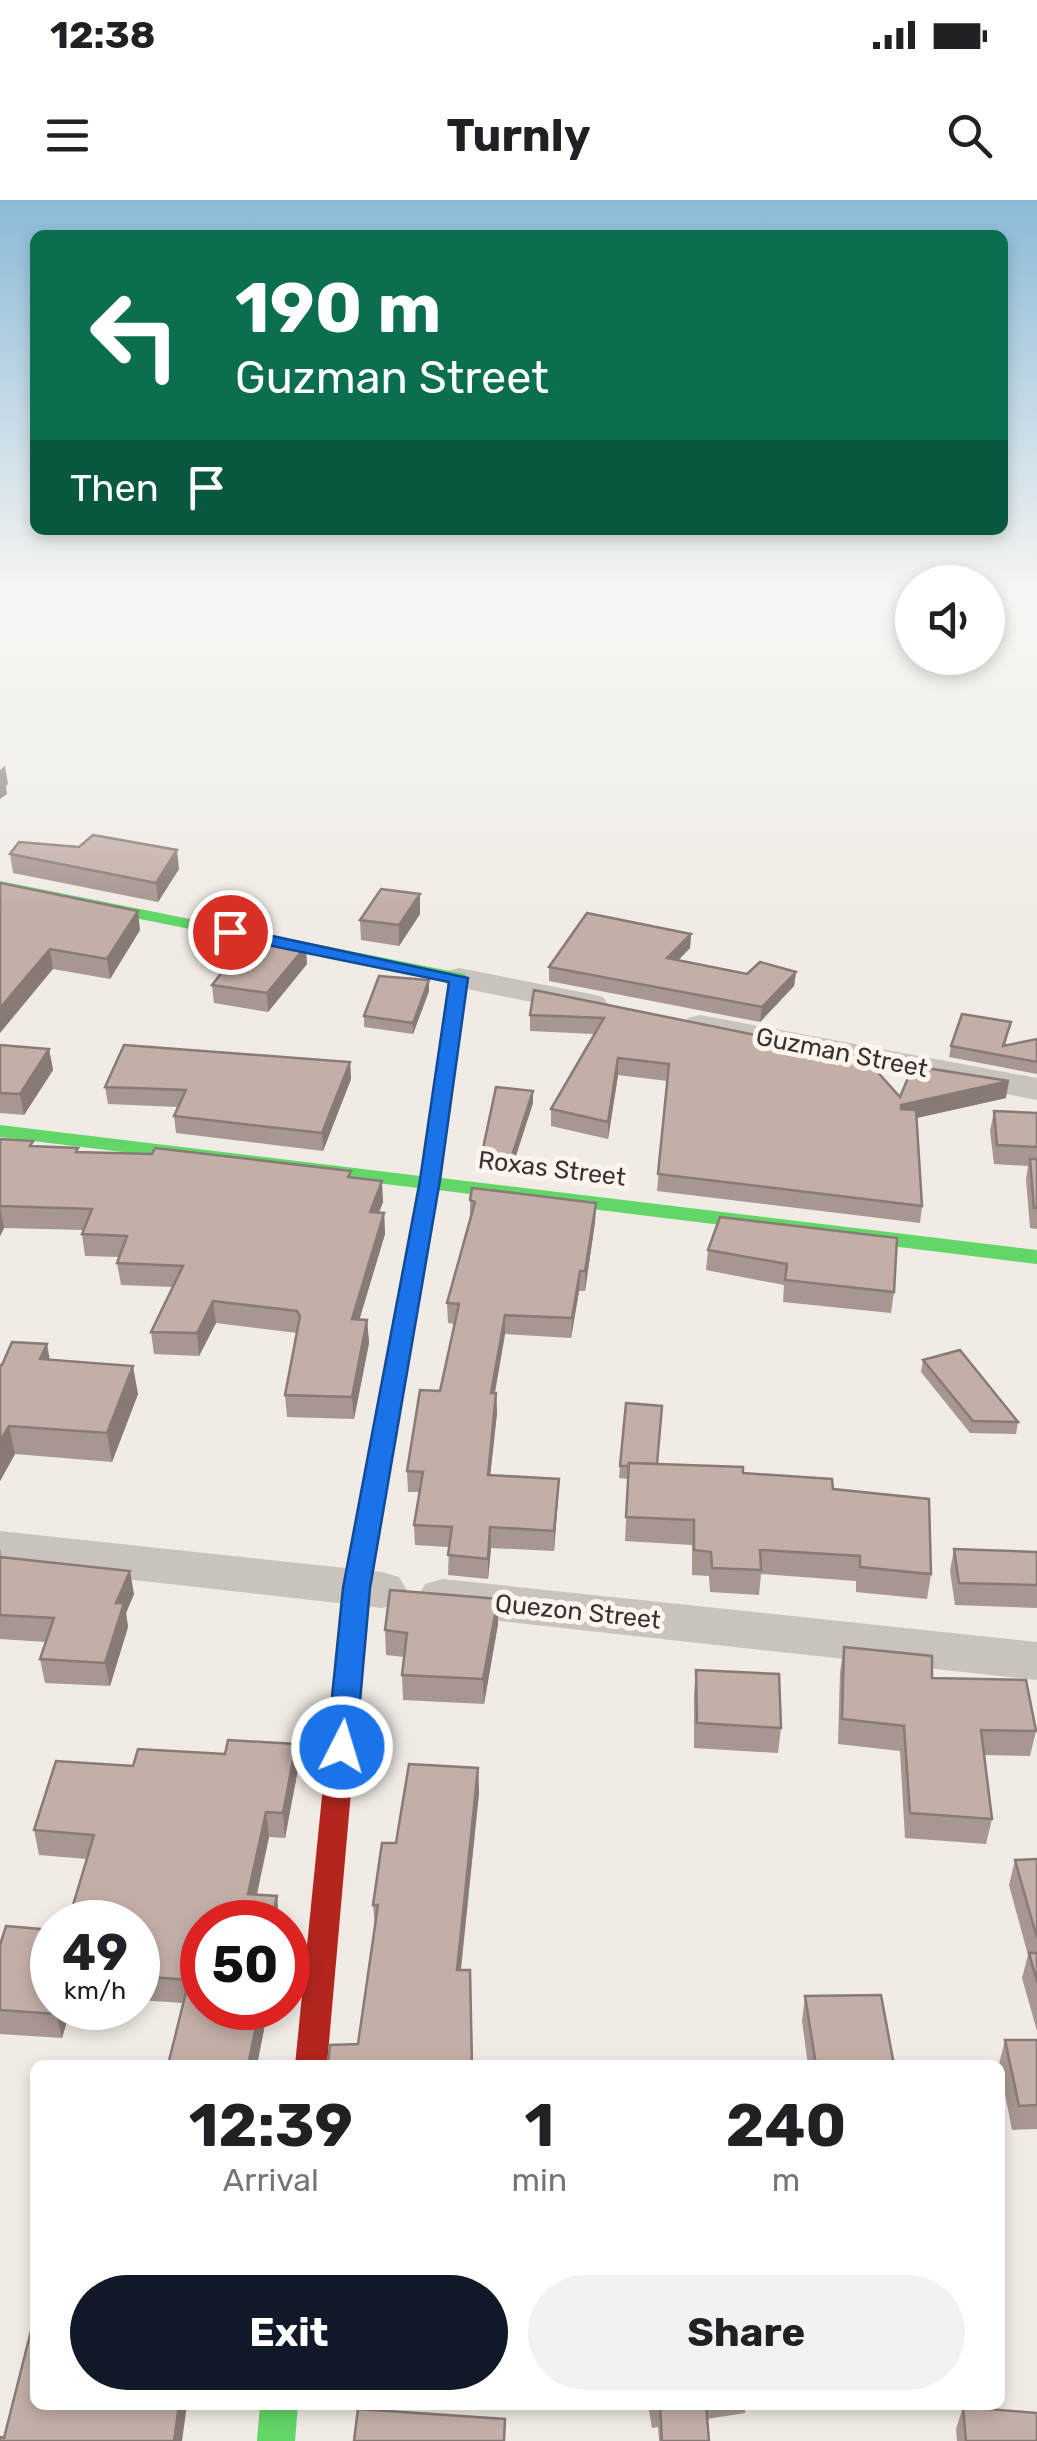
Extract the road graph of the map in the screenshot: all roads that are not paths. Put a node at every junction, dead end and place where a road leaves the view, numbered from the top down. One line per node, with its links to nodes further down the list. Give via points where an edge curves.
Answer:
1 (0, 886): 2 (main road)
2 (459, 978): 3 (street); 7 (main road)
3 (632, 1012)
4 (671, 1019): 5 (street, Guzman Street)
5 (1037, 1089)
6 (0, 1131): 7 (main road, Roxas Street)
7 (430, 1180): 8 (main road, Roxas Street); 10 (main road)
8 (1037, 1257)
9 (0, 1548): 10 (street, Quezon Street)
10 (356, 1588): 11 (street, Quezon Street); 12 (main road)
11 (1037, 1661)
12 (311, 2060)
13 (279, 2410): 14 (main road)
14 (276, 2441)

